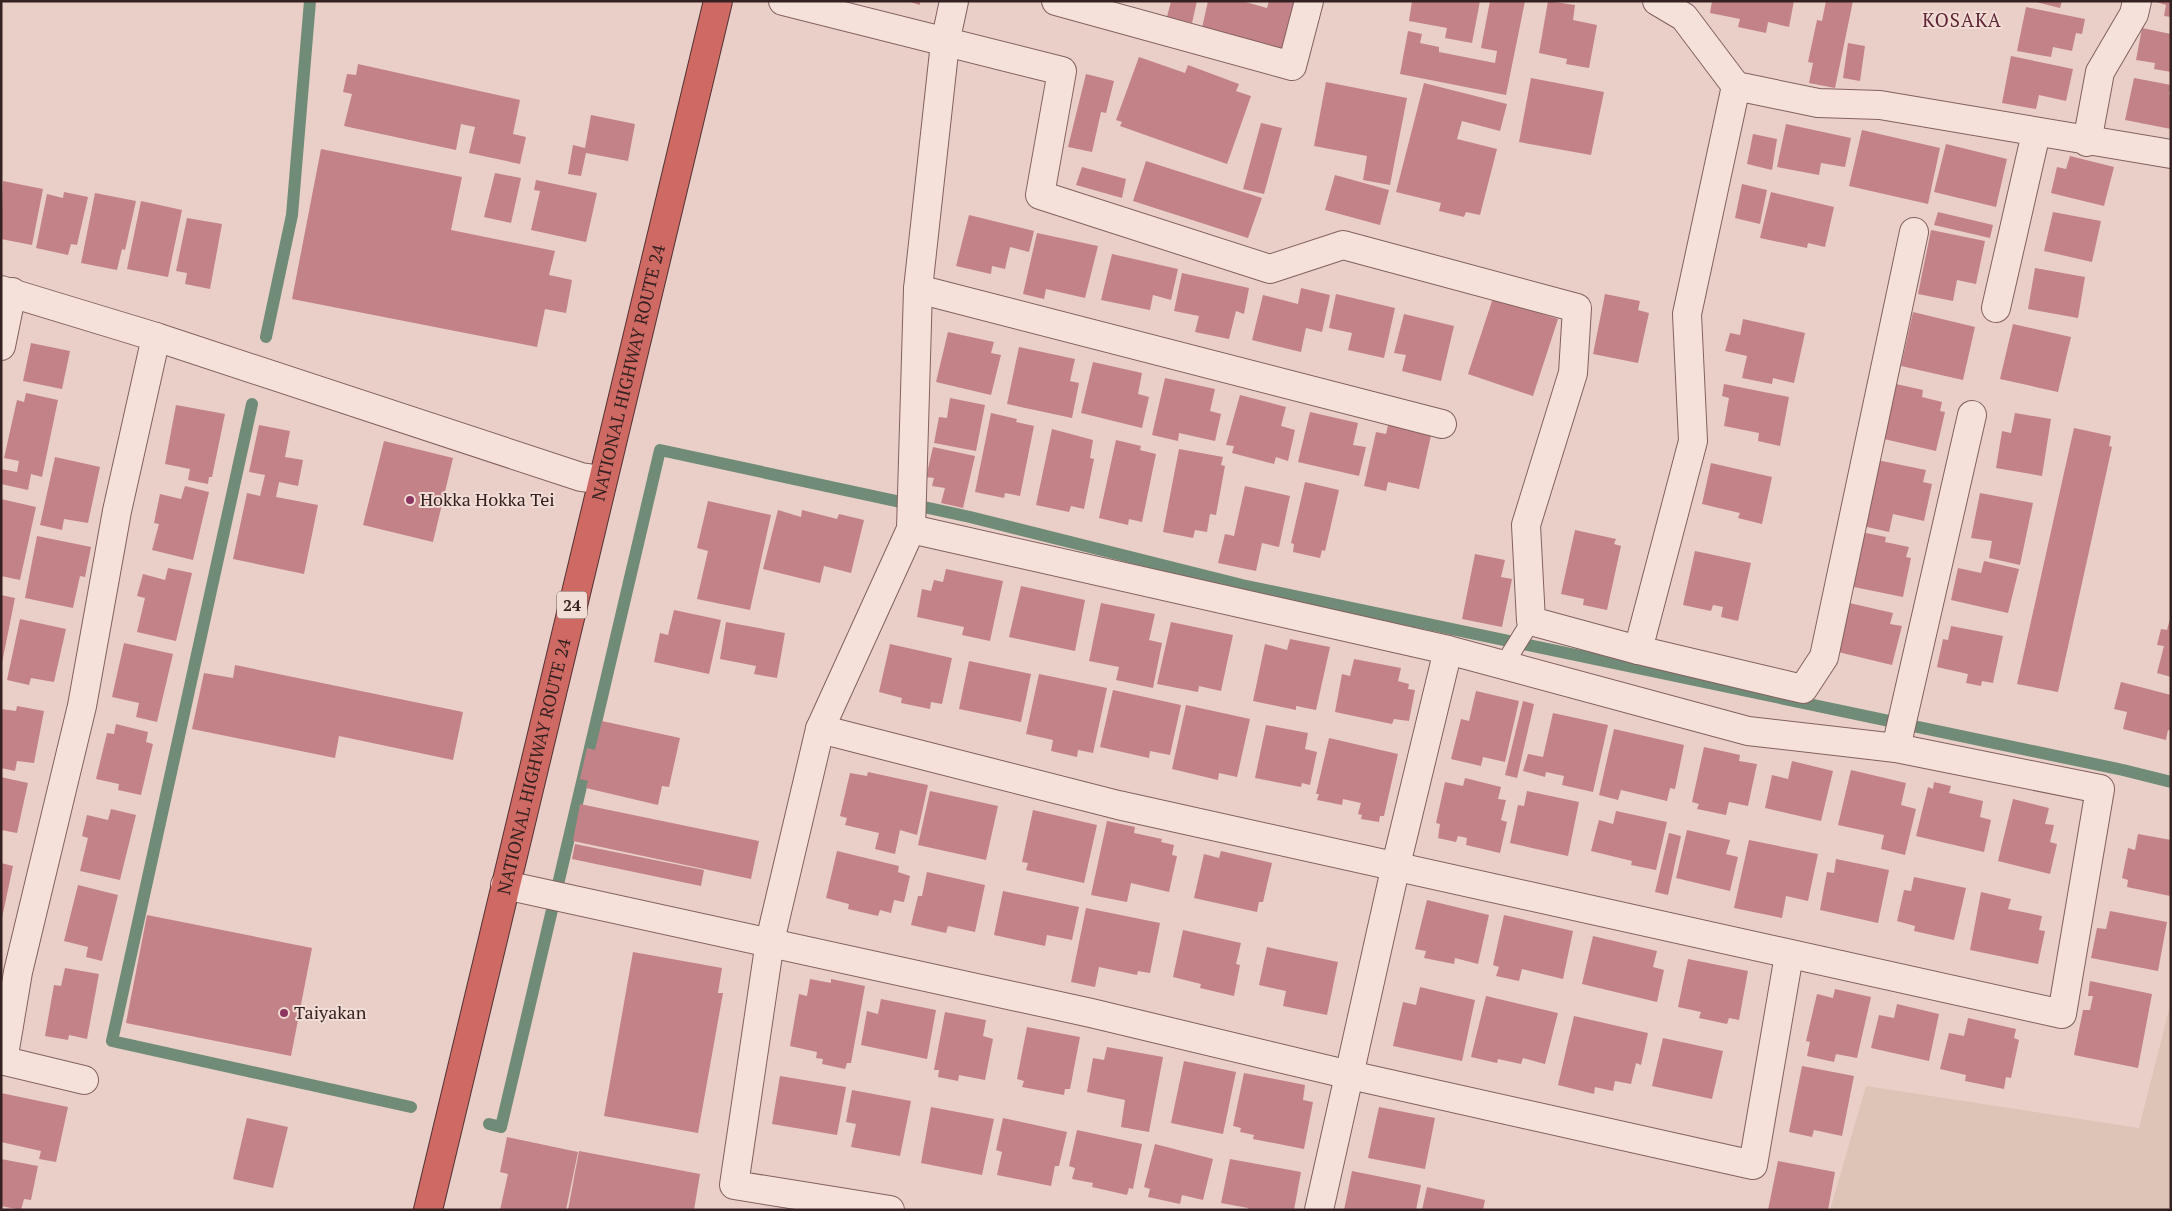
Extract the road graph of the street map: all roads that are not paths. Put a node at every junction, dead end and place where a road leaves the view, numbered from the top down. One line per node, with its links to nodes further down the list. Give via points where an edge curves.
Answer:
1 (718, 1): 22 (highway, NATIONAL HIGHWAY ROUTE 24 / 24)
2 (783, 1): 9 (street)
3 (954, 1): 9 (street)
4 (1056, 1): 5 (street, via 1292,66)
5 (1310, 1)
6 (1656, 1): 8 (street)
7 (2137, 1): 12 (street, via 2134,14 2100,72)
8 (1685, 9): 10 (street)
9 (945, 43): 15 (street); 24 (street, via 1062,71 1040,195 1270,269 1343,245 1577,308 1573,373 1526,525)
10 (1736, 86): 11 (street, via 1818,103 1880,105); 26 (street, via 1687,314 1692,441)
11 (2036, 133): 12 (street); 17 (street)
12 (2087, 142): 13 (street)
13 (2171, 154)
14 (1914, 232): 26 (street, via 1824,657 1803,689)
15 (918, 289): 21 (street); 23 (street)
16 (7, 291): 18 (street); 19 (street)
17 (1996, 308)
18 (156, 337): 22 (street, via 581,477); 34 (street, via 117,511 82,706 18,972)
19 (1, 346)
20 (1972, 416): 29 (street)
21 (1442, 424)
22 (602, 480): 31 (highway, NATIONAL HIGHWAY ROUTE 24 / 24)
23 (911, 529): 25 (street); 28 (street)
24 (1531, 621): 26 (street); 27 (lane)
25 (1448, 650): 27 (street); 30 (street)
26 (1638, 650)
27 (1503, 666): 29 (street, via 1748,731)
28 (820, 729): 30 (street, via 1118,805); 32 (street)
29 (1896, 748): 33 (street, via 2100,789 2062,1014)
30 (1396, 865): 33 (street); 35 (street)
31 (505, 884): 32 (street); 37 (highway, NATIONAL HIGHWAY ROUTE 24 / 24)
32 (770, 942): 35 (street, via 1091,1012); 38 (street, via 734,1186)
33 (1789, 955): 35 (street, via 1753,1164)
34 (2, 1061): 36 (street)
35 (1350, 1075): 39 (street)
36 (84, 1080)
37 (428, 1210)
38 (890, 1210)
39 (1319, 1210)

